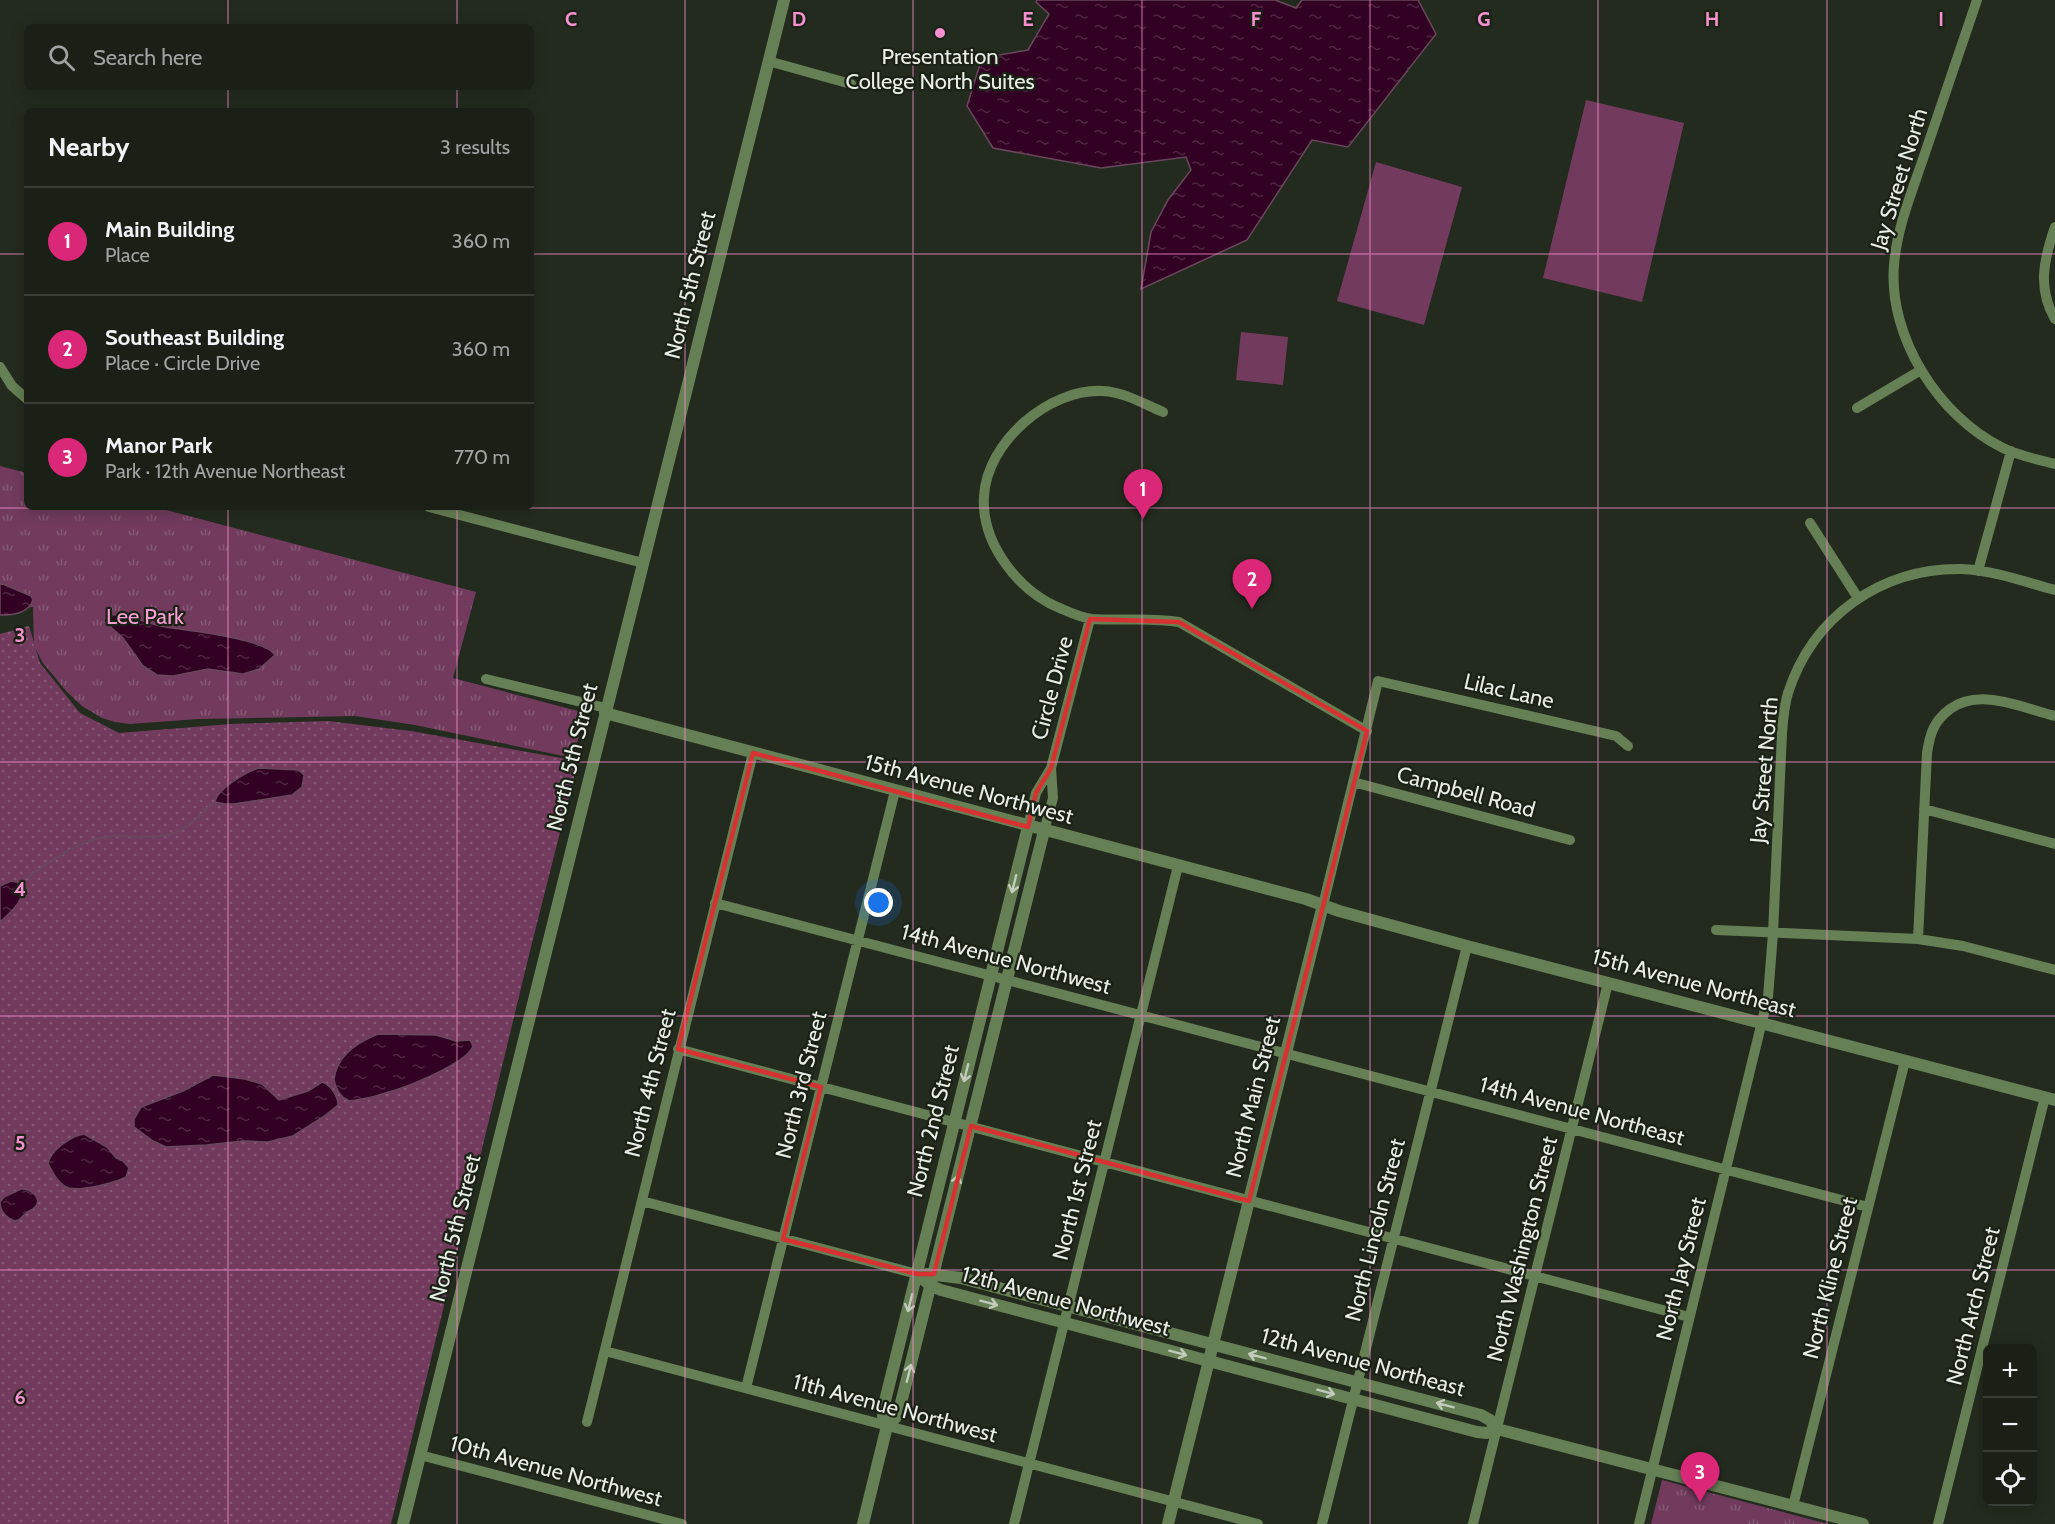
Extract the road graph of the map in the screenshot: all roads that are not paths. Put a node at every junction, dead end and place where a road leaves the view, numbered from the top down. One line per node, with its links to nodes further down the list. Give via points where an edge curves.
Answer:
1 (784, 0): 3 (street, North 5th Street)
2 (1977, 0): 8 (street, Jay Street North, via 1897,243 1896,303 1906,339)
3 (768, 61): 4 (street); 16 (street, North 5th Street)
4 (851, 84)
5 (2055, 227): 6 (street, via 2043,271 2044,291)
6 (2055, 319)
7 (0, 367): 9 (street)
8 (1921, 370): 10 (street); 12 (street, Jay Street North, via 1956,415)
9 (24, 396)
10 (1857, 408)
11 (1163, 412): 20 (street, Circle Drive, via 1106,391 1091,390 1061,398 1028,417 993,463 987,478 986,522 1000,558 1015,578 1037,596)
12 (2011, 451): 13 (street, Jay Street North); 17 (street)
13 (2055, 464)
14 (440, 510): 16 (street)
15 (1810, 523): 19 (street)
16 (643, 563): 23 (street, North 5th Street)
17 (1978, 571): 18 (street, Jay Street North); 19 (street, Jay Street North, via 1916,573 1882,584)
18 (2055, 590)
19 (1858, 598): 40 (street, Jay Street North, via 1815,641 1798,668 1785,704)
20 (1090, 619): 25 (street, Circle Drive, via 1179,622); 28 (street, Circle Drive)
21 (486, 679): 23 (street, 15th Avenue Northwest)
22 (1378, 681): 25 (street, North Main Street); 26 (street, Lilac Lane, via 1616,736)
23 (605, 711): 27 (street, 15th Avenue Northwest); 81 (street, North 5th Street)
24 (2055, 716): 31 (street, via 1995,700 1974,699 1941,716 1932,730 1927,753)
25 (1367, 731): 29 (street, North Main Street)
26 (1628, 746)
27 (753, 753): 30 (street, 15th Avenue Northwest); 37 (street, North 4th Street)
28 (1051, 768): 32 (street, Circle Drive, via 1036,793); 33 (street, Circle Drive, via 1053,798)
29 (1353, 782): 34 (street, Campbell Road); 38 (street, North Main Street)
30 (895, 791): 32 (street, 15th Avenue Northwest); 42 (street, North 3rd Street)
31 (1924, 809): 35 (street); 41 (street)
32 (1028, 827): 33 (street, 15th Avenue Northwest); 45 (street, North 2nd Street, one-way to 45)
33 (1044, 831): 36 (street, 15th Avenue Northwest); 46 (street, North 2nd Street)
34 (1569, 840)
35 (2055, 844)
36 (1178, 866): 38 (street, 15th Avenue Northwest); 48 (street, North 1st Street)
37 (715, 903): 42 (street, 14th Avenue Northwest); 50 (street, North 4th Street)
38 (1323, 905): 43 (street, 15th Avenue Northeast); 51 (street, North Main Street)
39 (1716, 930): 40 (street)
40 (1773, 933): 41 (street); 49 (street, Jay Street North)
41 (1918, 939): 44 (street, via 1964,946)
42 (857, 940): 45 (street, 14th Avenue Northwest); 53 (street, North 3rd Street)
43 (1467, 946): 47 (street, 15th Avenue Northeast); 54 (street, North Lincoln Street)
44 (2055, 970)
45 (991, 975): 46 (street, 14th Avenue Northwest); 56 (street, North 2nd Street, one-way to 56)
46 (1007, 980): 48 (street, 14th Avenue Northwest); 57 (street, North 2nd Street)
47 (1608, 983): 49 (street, 15th Avenue Northeast); 58 (street, North Washington Street)
48 (1141, 1015): 51 (street, 14th Avenue Northwest); 59 (street, North 1st Street)
49 (1763, 1023): 52 (street, 15th Avenue Northeast); 60 (street, North Jay Street)
50 (678, 1049): 53 (street); 61 (street, North 4th Street)
51 (1286, 1054): 54 (street, 14th Avenue Northeast); 62 (street, North Main Street)
52 (1905, 1061): 55 (street, 15th Avenue Northeast); 63 (street, North Kline Street)
53 (821, 1087): 56 (street); 65 (street, North 3rd Street)
54 (1430, 1091): 58 (street, 14th Avenue Northeast); 64 (street, North Lincoln Street)
55 (2050, 1099): 96 (street, North Arch Street)
56 (954, 1122): 57 (street); 66 (street, North 2nd Street)
57 (971, 1126): 59 (street); 68 (street, North 2nd Street, one-way to 57)
58 (1572, 1128): 60 (street, 14th Avenue Northeast); 67 (street, North Washington Street)
59 (1104, 1162): 62 (street); 69 (street, North 1st Street)
60 (1726, 1169): 63 (street, 14th Avenue Northeast); 70 (street, North Jay Street)
61 (642, 1201): 65 (street, 12th Avenue Northwest); 73 (street, North 4th Street)
62 (1249, 1201): 64 (street); 72 (street, North Main Street)
63 (1868, 1208): 85 (street, North Kline Street)
64 (1394, 1238): 67 (street); 75 (street, North Lincoln Street)
65 (783, 1239): 66 (street, 12th Avenue Northwest); 76 (street, North 3rd Street)
66 (917, 1274): 68 (street, 12th Avenue Northwest); 79 (street, North 2nd Street, one-way to 79, via 884,1405)
67 (1535, 1276): 70 (street); 80 (street, North Washington Street)
68 (933, 1280): 69 (street, 12th Avenue Northwest, via 961,1278); 71 (street, 12th Avenue Northwest, one-way to 71); 79 (street, North 2nd Street, one-way to 68, via 900,1407)
69 (1068, 1306): 71 (street, North 1st Street); 72 (street, 12th Avenue Northwest)
70 (1689, 1317): 83 (street, North Jay Street)
71 (1064, 1323): 74 (street, 12th Avenue Northwest, one-way to 74); 82 (street, North 1st Street)
72 (1213, 1345): 74 (street, North Main Street); 75 (street, 12th Avenue Northeast, one-way to 72)
73 (605, 1350): 76 (street, 11th Avenue Northwest); 78 (street, North 4th Street)
74 (1209, 1361): 77 (street, 12th Avenue Northeast, one-way to 77); 84 (street, North Main Street)
75 (1357, 1382): 77 (street, North Lincoln Street); 80 (street, 12th Avenue Northeast, one-way to 75, via 1481,1415)
76 (746, 1388): 79 (street, 11th Avenue Northwest)
77 (1353, 1399): 80 (street, 12th Avenue Northeast, via 1477,1432); 92 (street, North Lincoln Street)
78 (587, 1422)
79 (887, 1426): 82 (street, 11th Avenue Northwest); 88 (street, North 2nd Street)
80 (1497, 1429): 83 (street, 12th Avenue Northeast); 93 (street, North Washington Street)
81 (420, 1455): 86 (street, North 5th Street); 87 (street, 10th Avenue Northwest)
82 (1030, 1464): 84 (street, 11th Avenue Northwest); 89 (street, North 1st Street)
83 (1652, 1468): 85 (street, 12th Avenue Northeast); 94 (street, North Jay Street)
84 (1174, 1502): 90 (street, North Main Street); 91 (street, 11th Avenue Northwest)
85 (1793, 1506): 95 (street, 12th Avenue Northeast)
86 (403, 1524)
87 (682, 1524)
88 (863, 1524)
89 (1014, 1524)
90 (1168, 1524)
91 (1258, 1524)
92 (1322, 1524)
93 (1473, 1524)
94 (1639, 1524)
95 (1863, 1524)
96 (1938, 1524)

